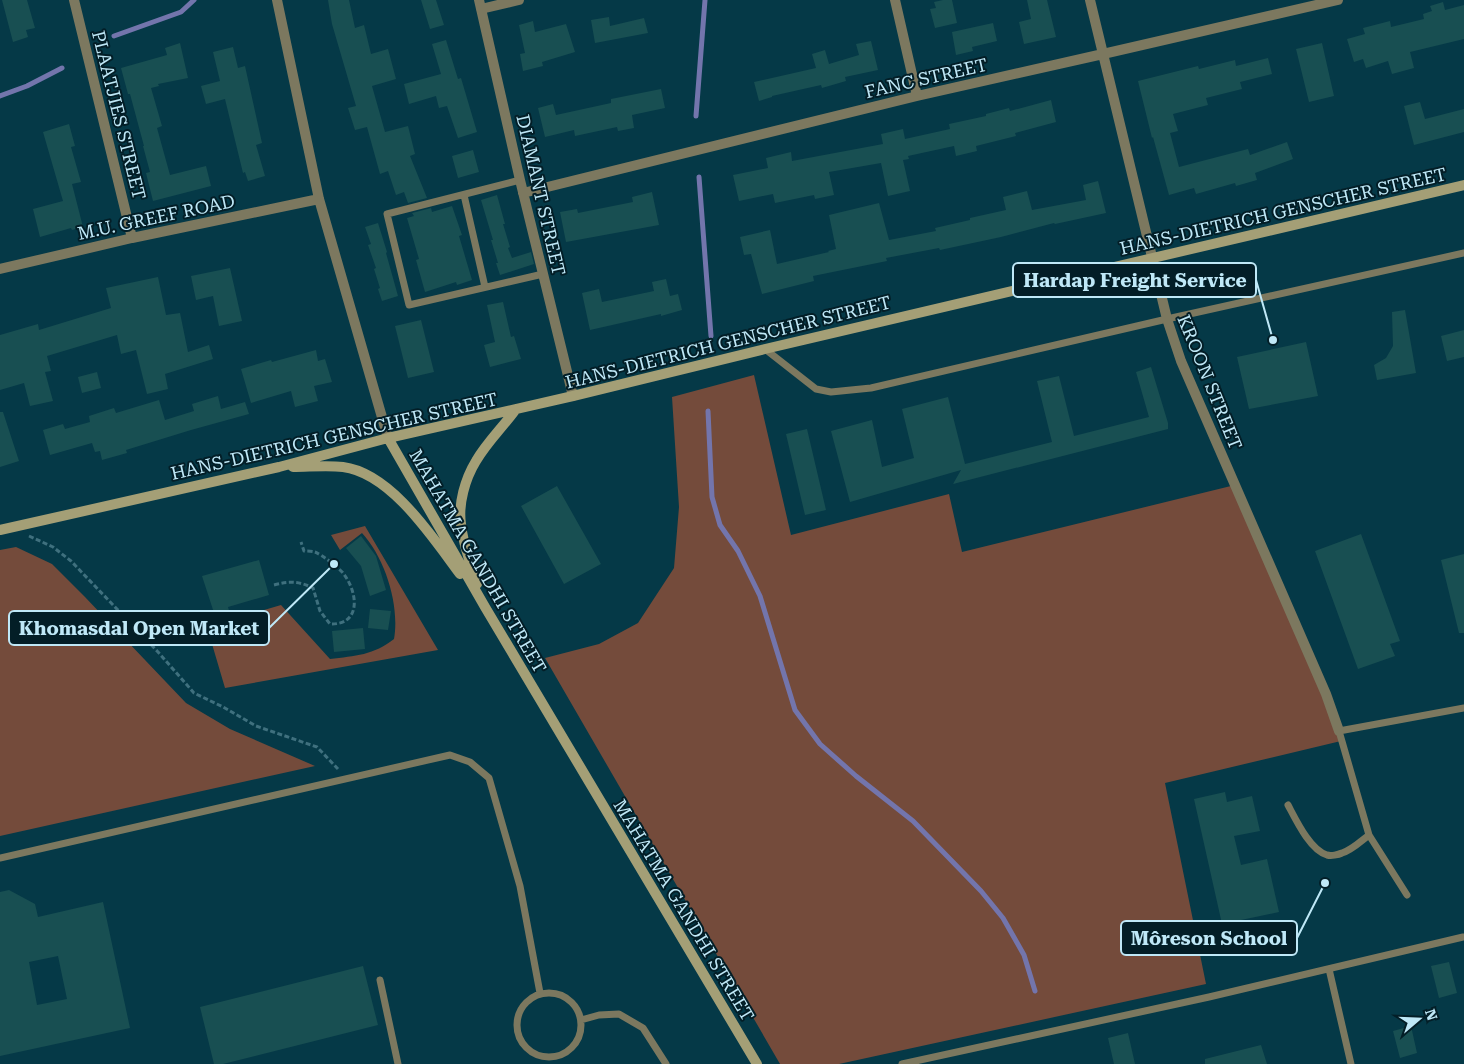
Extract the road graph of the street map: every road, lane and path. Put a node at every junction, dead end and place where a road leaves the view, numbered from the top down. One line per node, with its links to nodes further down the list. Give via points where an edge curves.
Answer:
1 (74, 0): 15 (street, PLAATJIES STREET)
2 (277, 0): 14 (street, MAHATMA GANDHI STREET)
3 (519, 0): 7 (street)
4 (895, 0): 9 (street)
5 (1090, 0): 8 (street, KROON STREET)
6 (1338, 0): 8 (street, FANC STREET)
7 (480, 4): 10 (street, DIAMANT STREET)
8 (1103, 54): 9 (street, FANC STREET); 17 (street, KROON STREET)
9 (917, 96): 12 (street, FANC STREET)
10 (520, 180): 12 (street, DIAMANT STREET); 13 (lane)
11 (1464, 185): 17 (street, HANS-DIETRICH GENSCHER STREET)
12 (523, 193): 19 (street, DIAMANT STREET)
13 (464, 195): 20 (lane); 20 (lane, via 387,214 409,305)
14 (319, 199): 15 (street, M.U. GREEF ROAD); 25 (street, MAHATMA GANDHI STREET)
15 (132, 238): 18 (street, M.U. GREEF ROAD)
16 (1464, 253): 21 (lane)
17 (1153, 258): 21 (street, KROON STREET); 22 (street, HANS-DIETRICH GENSCHER STREET)
18 (0, 269)
19 (543, 274): 20 (lane); 23 (street, DIAMANT STREET)
20 (486, 288)
21 (1166, 319): 22 (lane, via 871,388 831,392 816,389); 32 (street, KROON STREET)
22 (765, 349): 23 (street, HANS-DIETRICH GENSCHER STREET)
23 (573, 396): 24 (street, HANS-DIETRICH GENSCHER STREET)
24 (516, 409): 25 (street, HANS-DIETRICH GENSCHER STREET); 30 (street, via 476,461 462,502 461,524)
25 (388, 438): 26 (street, HANS-DIETRICH GENSCHER STREET); 30 (street, MAHATMA GANDHI STREET)
26 (279, 467): 27 (street, HANS-DIETRICH GENSCHER STREET); 30 (street, via 344,467 368,475 386,487 415,515)
27 (5, 529): 33 (path, via 53,547 194,692 256,726 317,748)
28 (301, 542): 29 (path, via 304,551 316,553 342,572 349,582 355,604 352,616 345,622 330,624 320,611 313,588 288,582)
29 (274, 585)
30 (485, 607): 46 (street, MAHATMA GANDHI STREET)
31 (1464, 708): 32 (lane)
32 (1339, 731): 35 (lane)
33 (347, 778): 36 (lane); 41 (lane, via 450,755 470,762 488,778 520,886)
34 (1288, 805): 35 (lane, via 1312,844 1327,855 1344,853)
35 (1369, 835): 37 (lane)
36 (0, 858)
37 (1407, 895)
38 (1463, 937): 39 (lane)
39 (1329, 969): 47 (lane); 48 (lane)
40 (380, 980): 44 (lane)
41 (540, 993): 42 (lane, via 562,995 578,1010); 43 (lane, via 523,1005 516,1025 523,1045)
42 (581, 1020): 43 (lane, via 577,1041); 45 (lane, via 619,1014 643,1028)
43 (552, 1061)
44 (398, 1064)
45 (666, 1064)
46 (757, 1064)
47 (902, 1064)
48 (1351, 1064)

